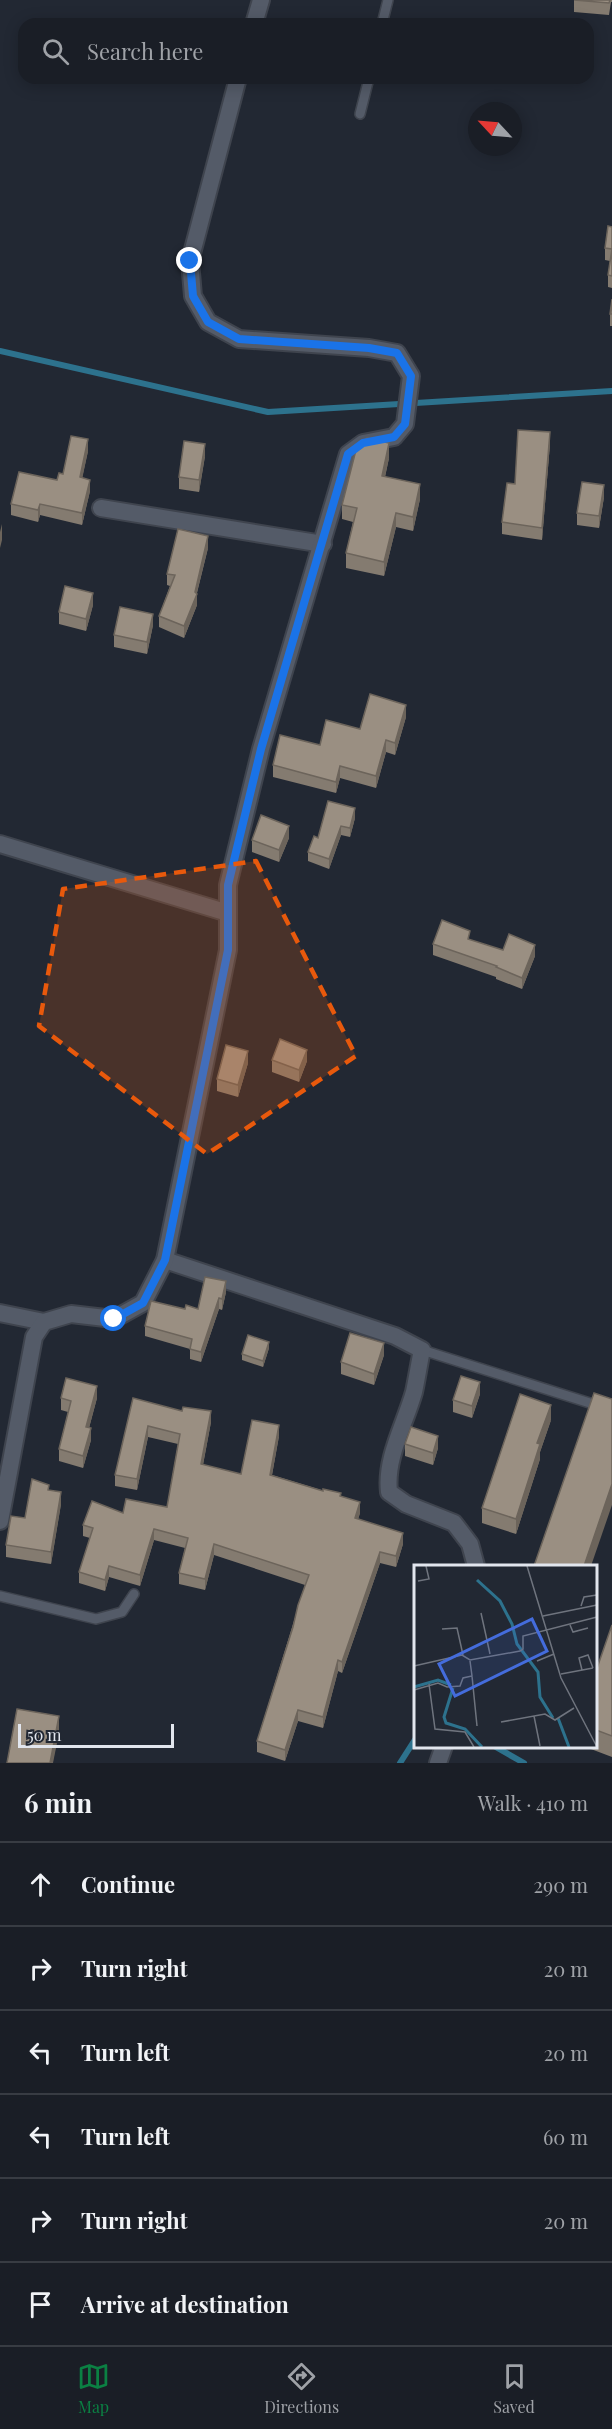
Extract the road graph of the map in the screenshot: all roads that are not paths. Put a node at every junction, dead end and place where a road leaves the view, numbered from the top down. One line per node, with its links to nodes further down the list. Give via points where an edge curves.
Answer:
1 (261, 0): 3 (street)
2 (388, 0): 4 (lane)
3 (256, 18)
4 (384, 18)
5 (236, 84): 9 (street, via 190,261 193,296 208,322 239,339 397,353 411,376 405,424 394,437 363,443 348,454)
6 (368, 84): 7 (lane)
7 (360, 114)
8 (101, 508): 9 (street)
9 (323, 544): 11 (street, via 261,749 228,885)
10 (0, 844): 11 (street)
11 (228, 913): 12 (street, via 228,950)
12 (165, 1260): 14 (street, via 143,1303 114,1319 71,1314); 15 (street, via 394,1336)
13 (0, 1312): 14 (street)
14 (44, 1322): 17 (street, via 34,1337)
15 (422, 1350): 16 (lane); 18 (street, via 392,1458 389,1492 406,1504 454,1523 470,1544)
16 (612, 1410)
17 (0, 1521)
18 (476, 1565)
19 (134, 1594): 20 (lane, via 122,1612 96,1619)
20 (0, 1596)
21 (443, 1748): 22 (street)
22 (438, 1763)

